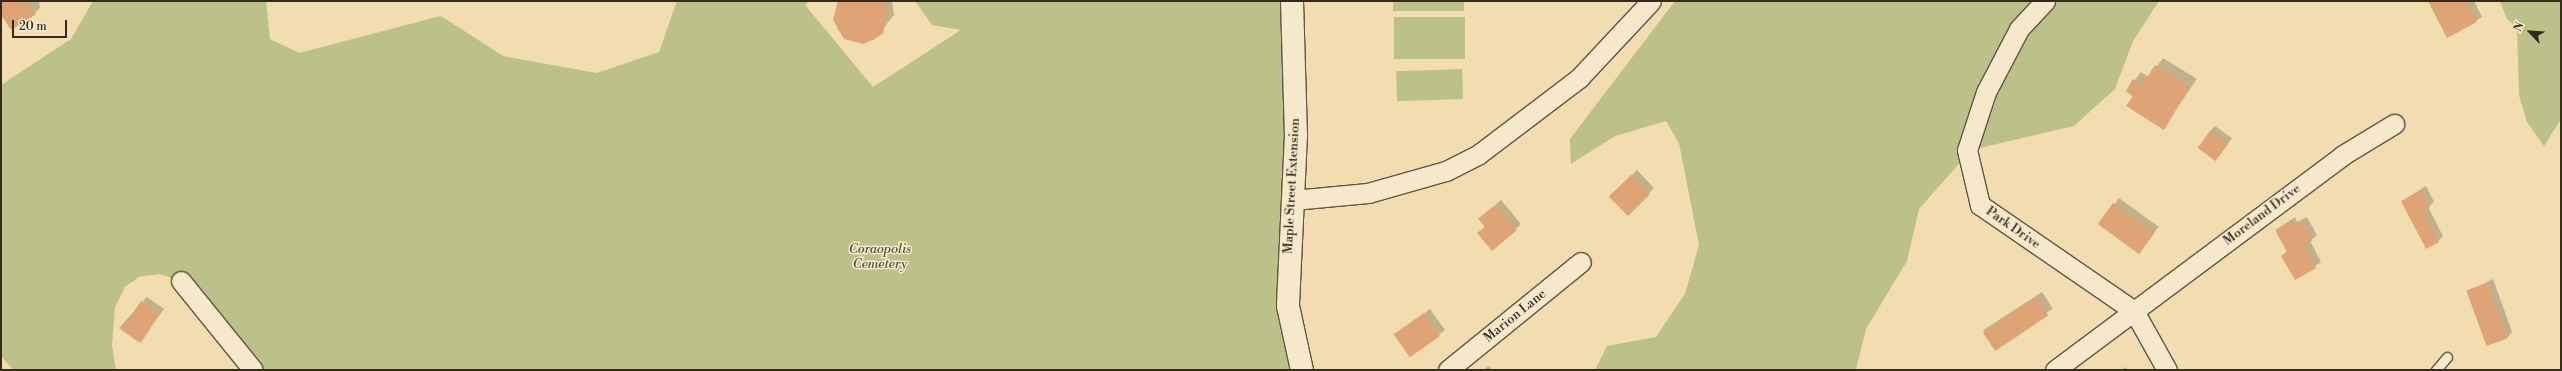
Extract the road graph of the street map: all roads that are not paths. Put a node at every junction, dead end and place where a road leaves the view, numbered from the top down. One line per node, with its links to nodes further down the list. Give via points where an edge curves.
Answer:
1 (1651, 1): 5 (street, via 1579,78 1479,154 1446,171 1376,191)
2 (2045, 1): 8 (street, Park Drive, via 2019,29 1986,92 1967,150 1980,205)
3 (1289, 6): 5 (street, Maple Street Extension, via 1296,135)
4 (2394, 124): 8 (street, Moreland Drive, via 2342,155)
5 (1293, 200): 11 (street, Maple Street Extension, via 1288,306)
6 (1581, 262): 12 (street, Marion Lane)
7 (181, 281): 10 (street)
8 (2134, 311): 13 (street, Moreland Drive); 14 (street)
9 (2448, 357): 15 (lane)
10 (253, 370)
11 (1302, 370)
12 (1448, 370)
13 (2054, 370)
14 (2167, 370)
15 (2436, 370)

